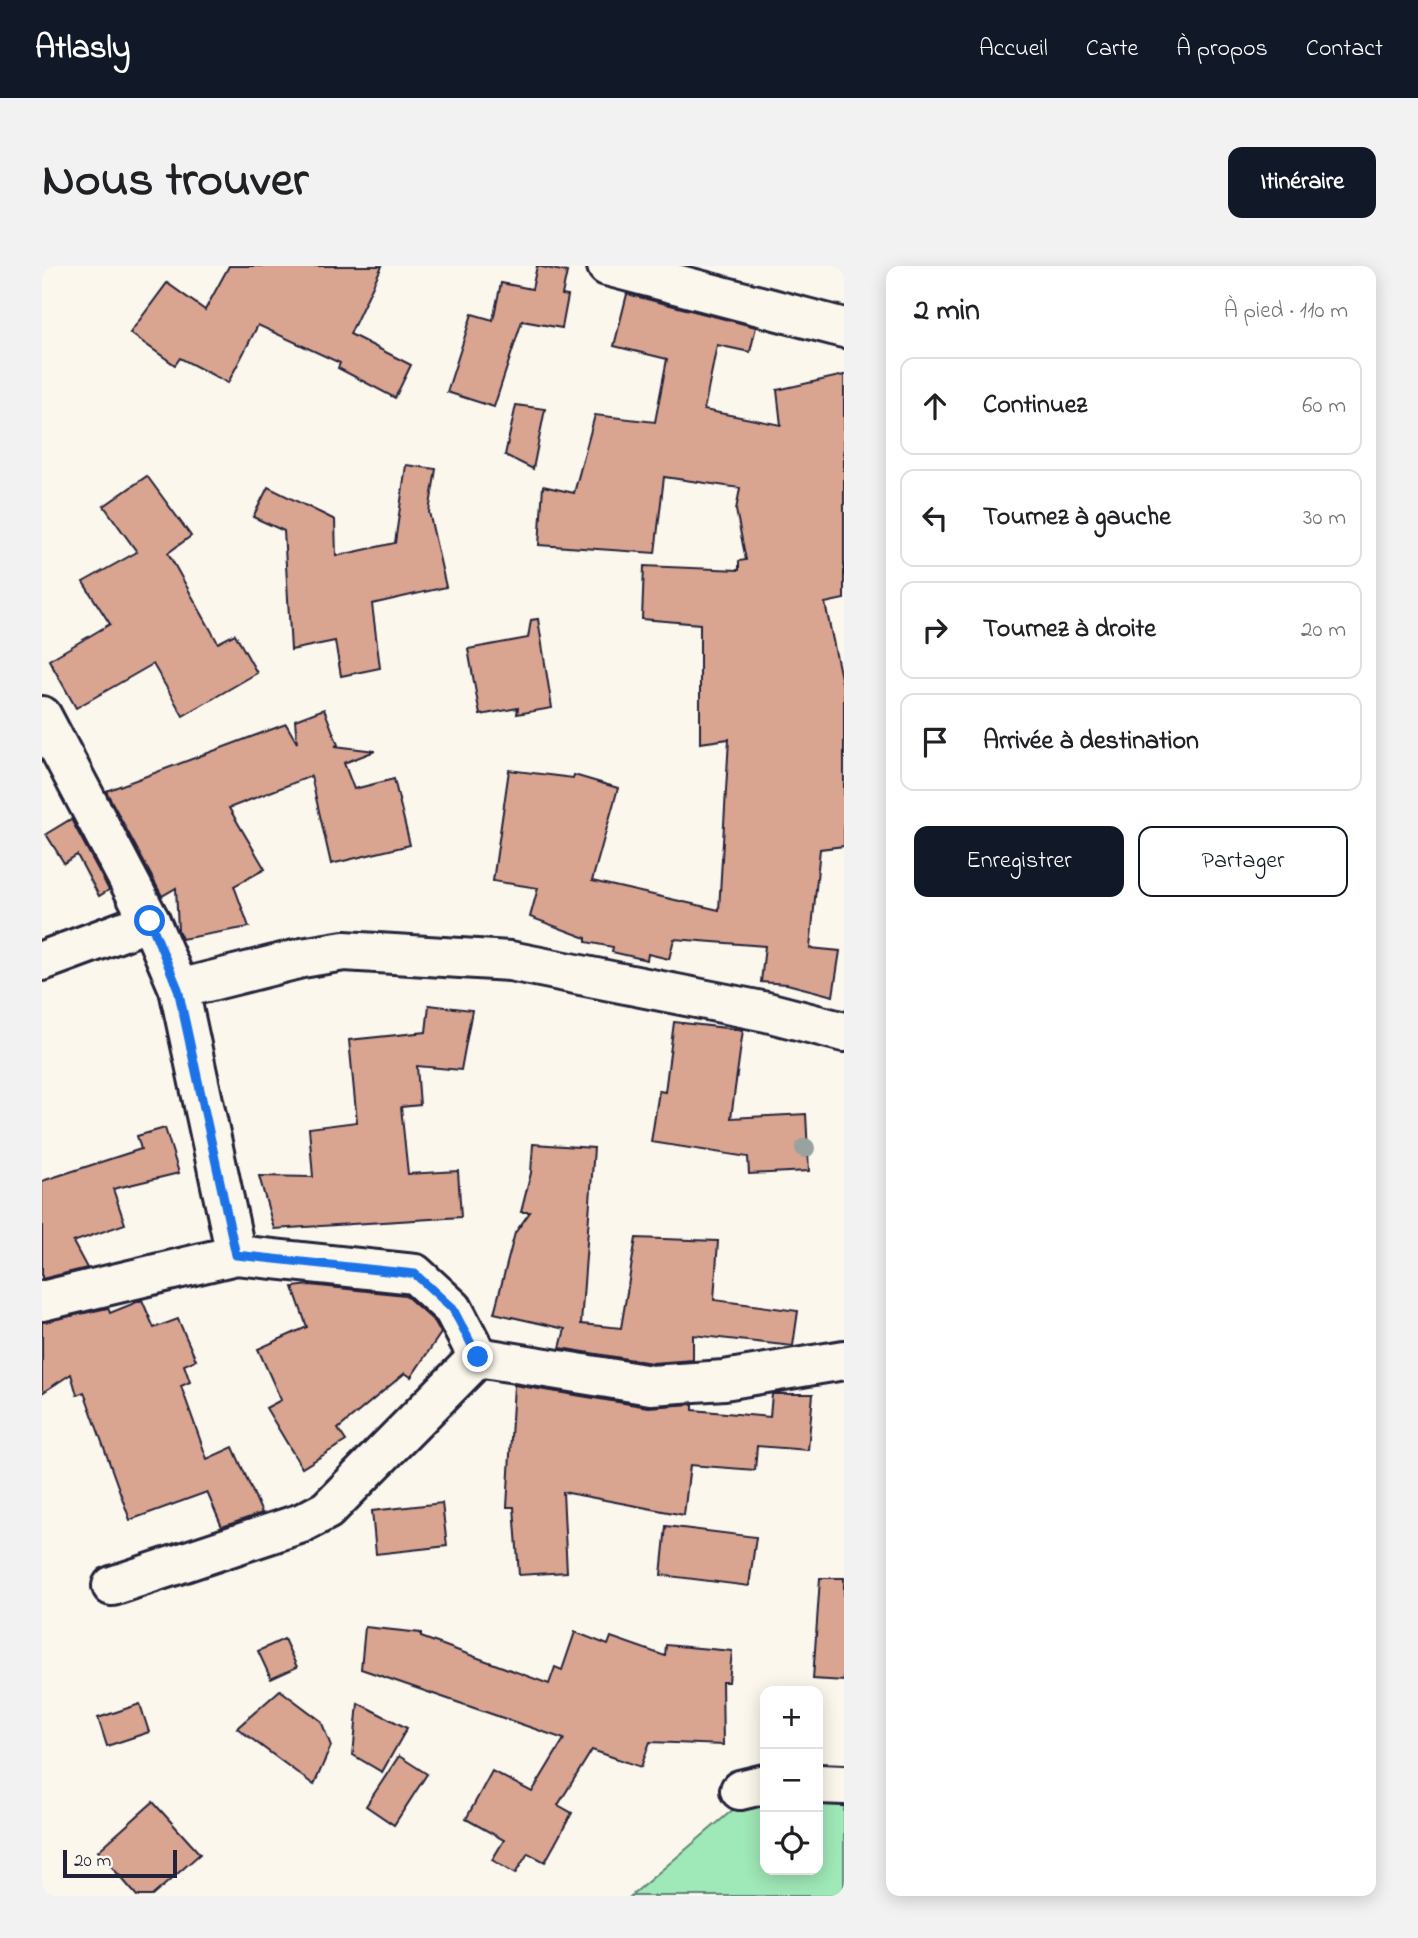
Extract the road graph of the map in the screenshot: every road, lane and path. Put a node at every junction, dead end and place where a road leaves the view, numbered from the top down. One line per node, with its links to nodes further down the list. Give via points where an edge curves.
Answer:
1 (607, 266): 2 (street)
2 (844, 328)
3 (42, 716): 4 (street)
4 (150, 921): 5 (street); 6 (street)
5 (42, 961)
6 (178, 989): 7 (street, via 344,951 510,961 767,1012); 8 (street)
7 (844, 1032)
8 (236, 1255): 9 (street); 10 (street, via 415,1274 453,1309)
9 (42, 1301)
10 (478, 1357): 11 (street, via 651,1385 724,1380); 12 (street, via 327,1510 302,1523)
11 (844, 1360)
12 (112, 1586)
13 (823, 1784): 14 (street)
14 (844, 1784)

